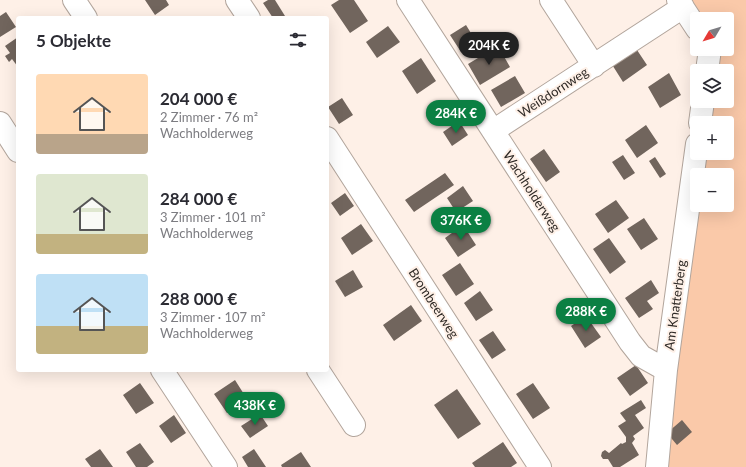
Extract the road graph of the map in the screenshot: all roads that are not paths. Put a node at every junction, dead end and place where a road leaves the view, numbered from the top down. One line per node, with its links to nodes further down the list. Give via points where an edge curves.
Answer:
1 (74, 0): 6 (street)
2 (237, 0): 7 (street)
3 (408, 0): 11 (street, Wachholderweg)
4 (551, 0): 9 (street, Weißdornweg)
5 (680, 3): 8 (street); 9 (street, Weißdornweg)
6 (85, 16)
7 (248, 16)
8 (690, 18)
9 (594, 66): 11 (street, Weißdornweg)
10 (0, 123): 13 (street)
11 (493, 131): 15 (street, Wachholderweg, via 630,342 641,356)
12 (329, 141): 20 (street, Brombeerweg)
13 (16, 148)
14 (695, 160): 15 (street, Am Knatterberg)
15 (666, 370): 21 (street, Am Knatterberg)
16 (163, 372): 19 (street)
17 (319, 372): 18 (street)
18 (354, 425)
19 (226, 467)
20 (540, 467)
21 (657, 467)

